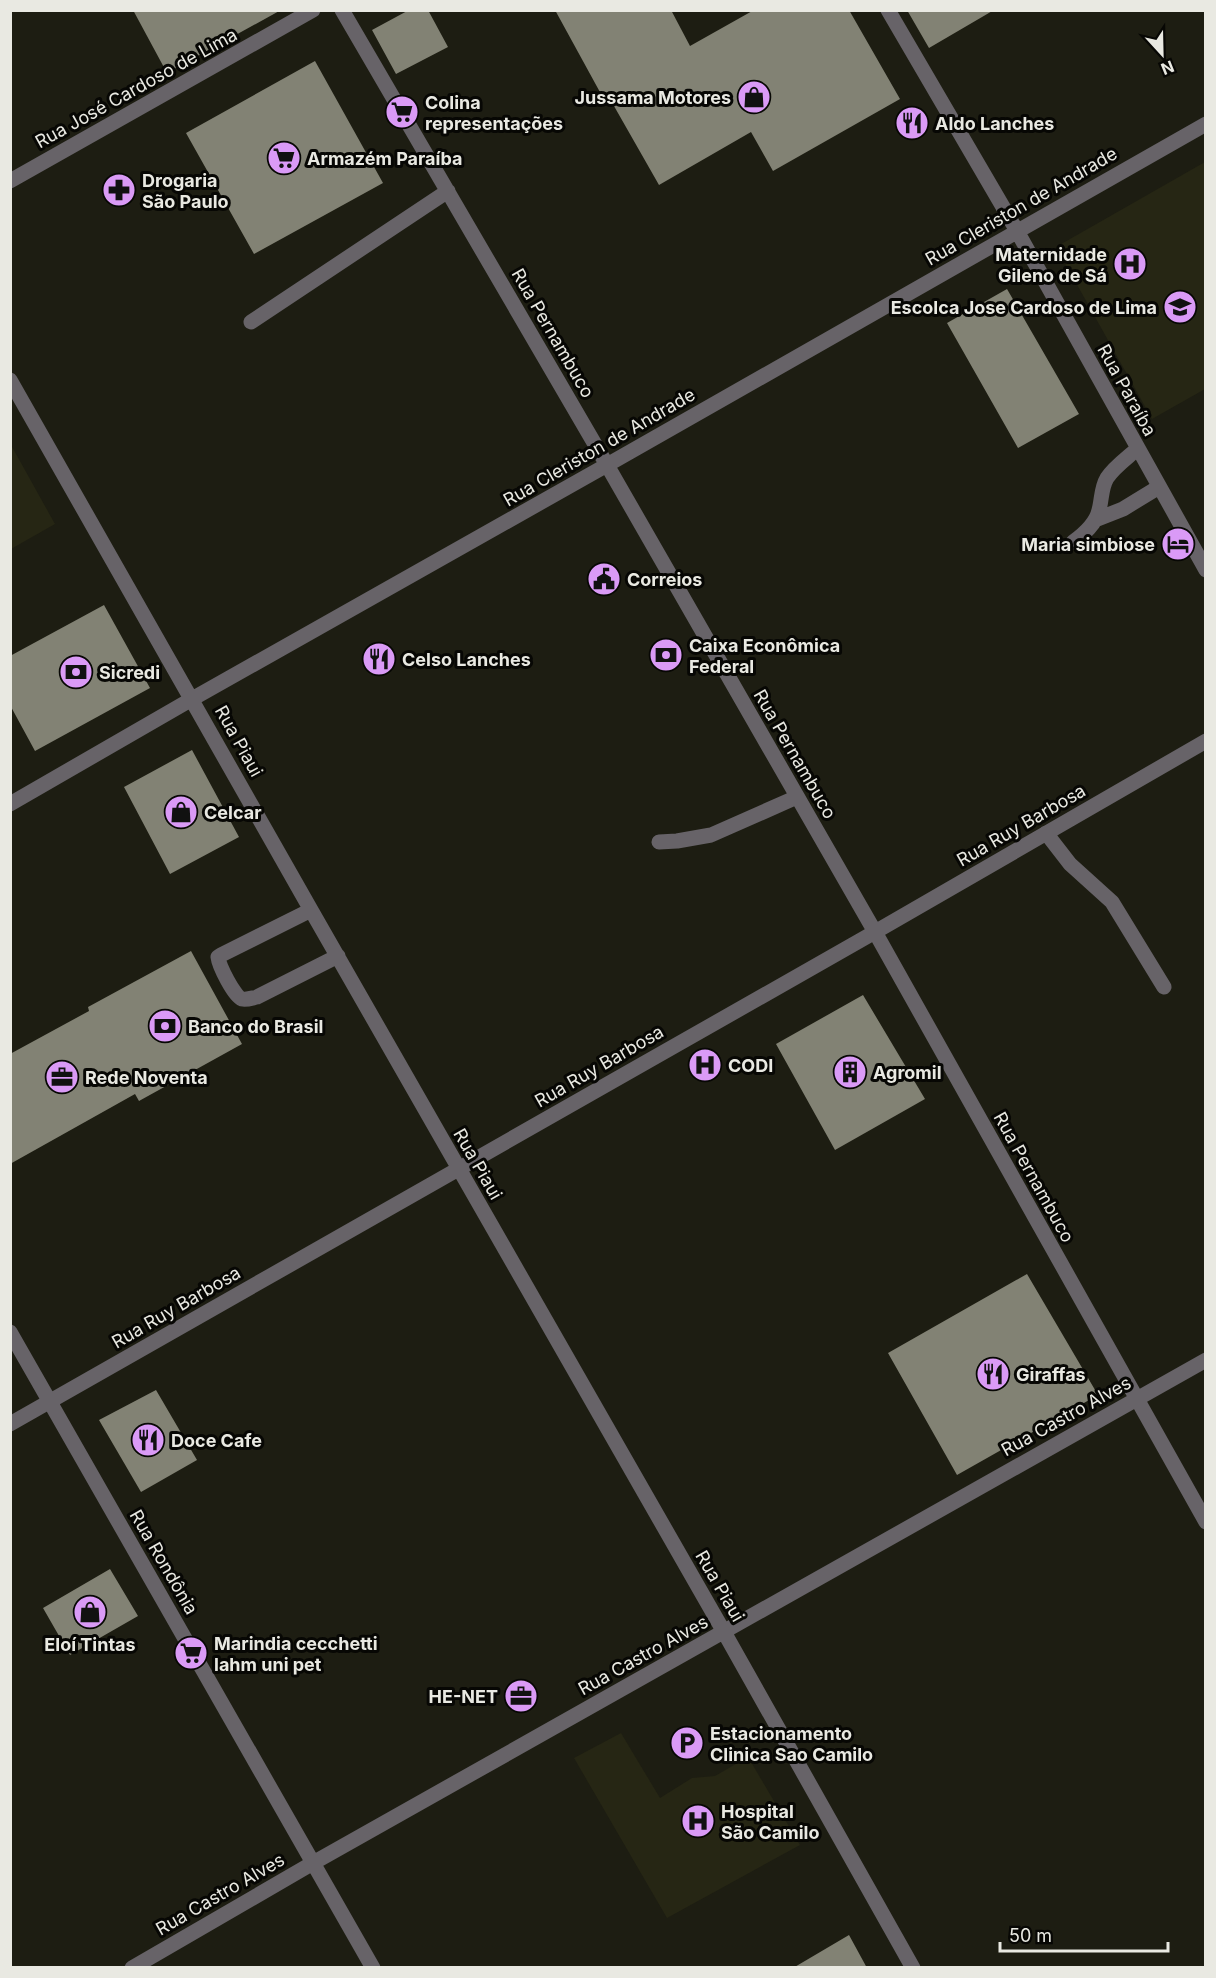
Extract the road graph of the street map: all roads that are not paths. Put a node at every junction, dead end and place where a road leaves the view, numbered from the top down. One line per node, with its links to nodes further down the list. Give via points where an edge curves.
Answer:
1 (313, 10): 5 (street, Rua José Cardoso de Lima)
2 (342, 10): 6 (street, Rua Pernambuco)
3 (888, 10): 7 (street, Rua Paraíba)
4 (1206, 124): 7 (street, Rua Cleriston de Andrade)
5 (10, 181)
6 (448, 191): 8 (street); 11 (street, Rua Pernambuco)
7 (1017, 231): 10 (street, Rua Paraíba); 11 (street, Rua Cleriston de Andrade)
8 (251, 322)
9 (10, 380): 16 (street, Rua Piaui)
10 (1137, 449): 12 (street, Rua Paraíba); 13 (street, via 1107,479)
11 (607, 465): 16 (street, Rua Cleriston de Andrade); 18 (street, Rua Pernambuco)
12 (1159, 487): 13 (street, via 1123,510); 15 (street, Rua Paraíba)
13 (1095, 520): 14 (street)
14 (1073, 542)
15 (1206, 570)
16 (192, 699): 19 (street, Rua Cleriston de Andrade); 22 (street, Rua Piaui)
17 (1206, 741): 20 (street, Rua Ruy Barbosa)
18 (797, 797): 21 (street, via 711,835); 23 (street, Rua Pernambuco)
19 (10, 804)
20 (1046, 833): 23 (street, Rua Ruy Barbosa); 25 (street, via 1070,864 1112,902)
21 (659, 842)
22 (311, 910): 24 (street, Rua Piaui); 24 (street, via 220,955 220,966 232,988 243,999 257,997)
23 (875, 932): 26 (street, Rua Ruy Barbosa); 29 (street, Rua Pernambuco)
24 (338, 956): 26 (street, Rua Piaui)
25 (1164, 987)
26 (458, 1168): 30 (street, Rua Ruy Barbosa); 33 (street, Rua Piaui)
27 (10, 1332): 30 (street, Rua Rondônia)
28 (1206, 1360): 29 (street, Rua Castro Alves)
29 (1136, 1399): 32 (street, Rua Pernambuco); 33 (street, Rua Castro Alves)
30 (51, 1401): 31 (street, Rua Ruy Barbosa); 34 (street, Rua Rondônia)
31 (10, 1424)
32 (1206, 1522)
33 (724, 1632): 34 (street, Rua Castro Alves); 37 (street, Rua Piaui)
34 (313, 1863): 35 (street, Rua Castro Alves); 36 (street, Rua Rondônia)
35 (132, 1968)
36 (373, 1968)
37 (913, 1968)

